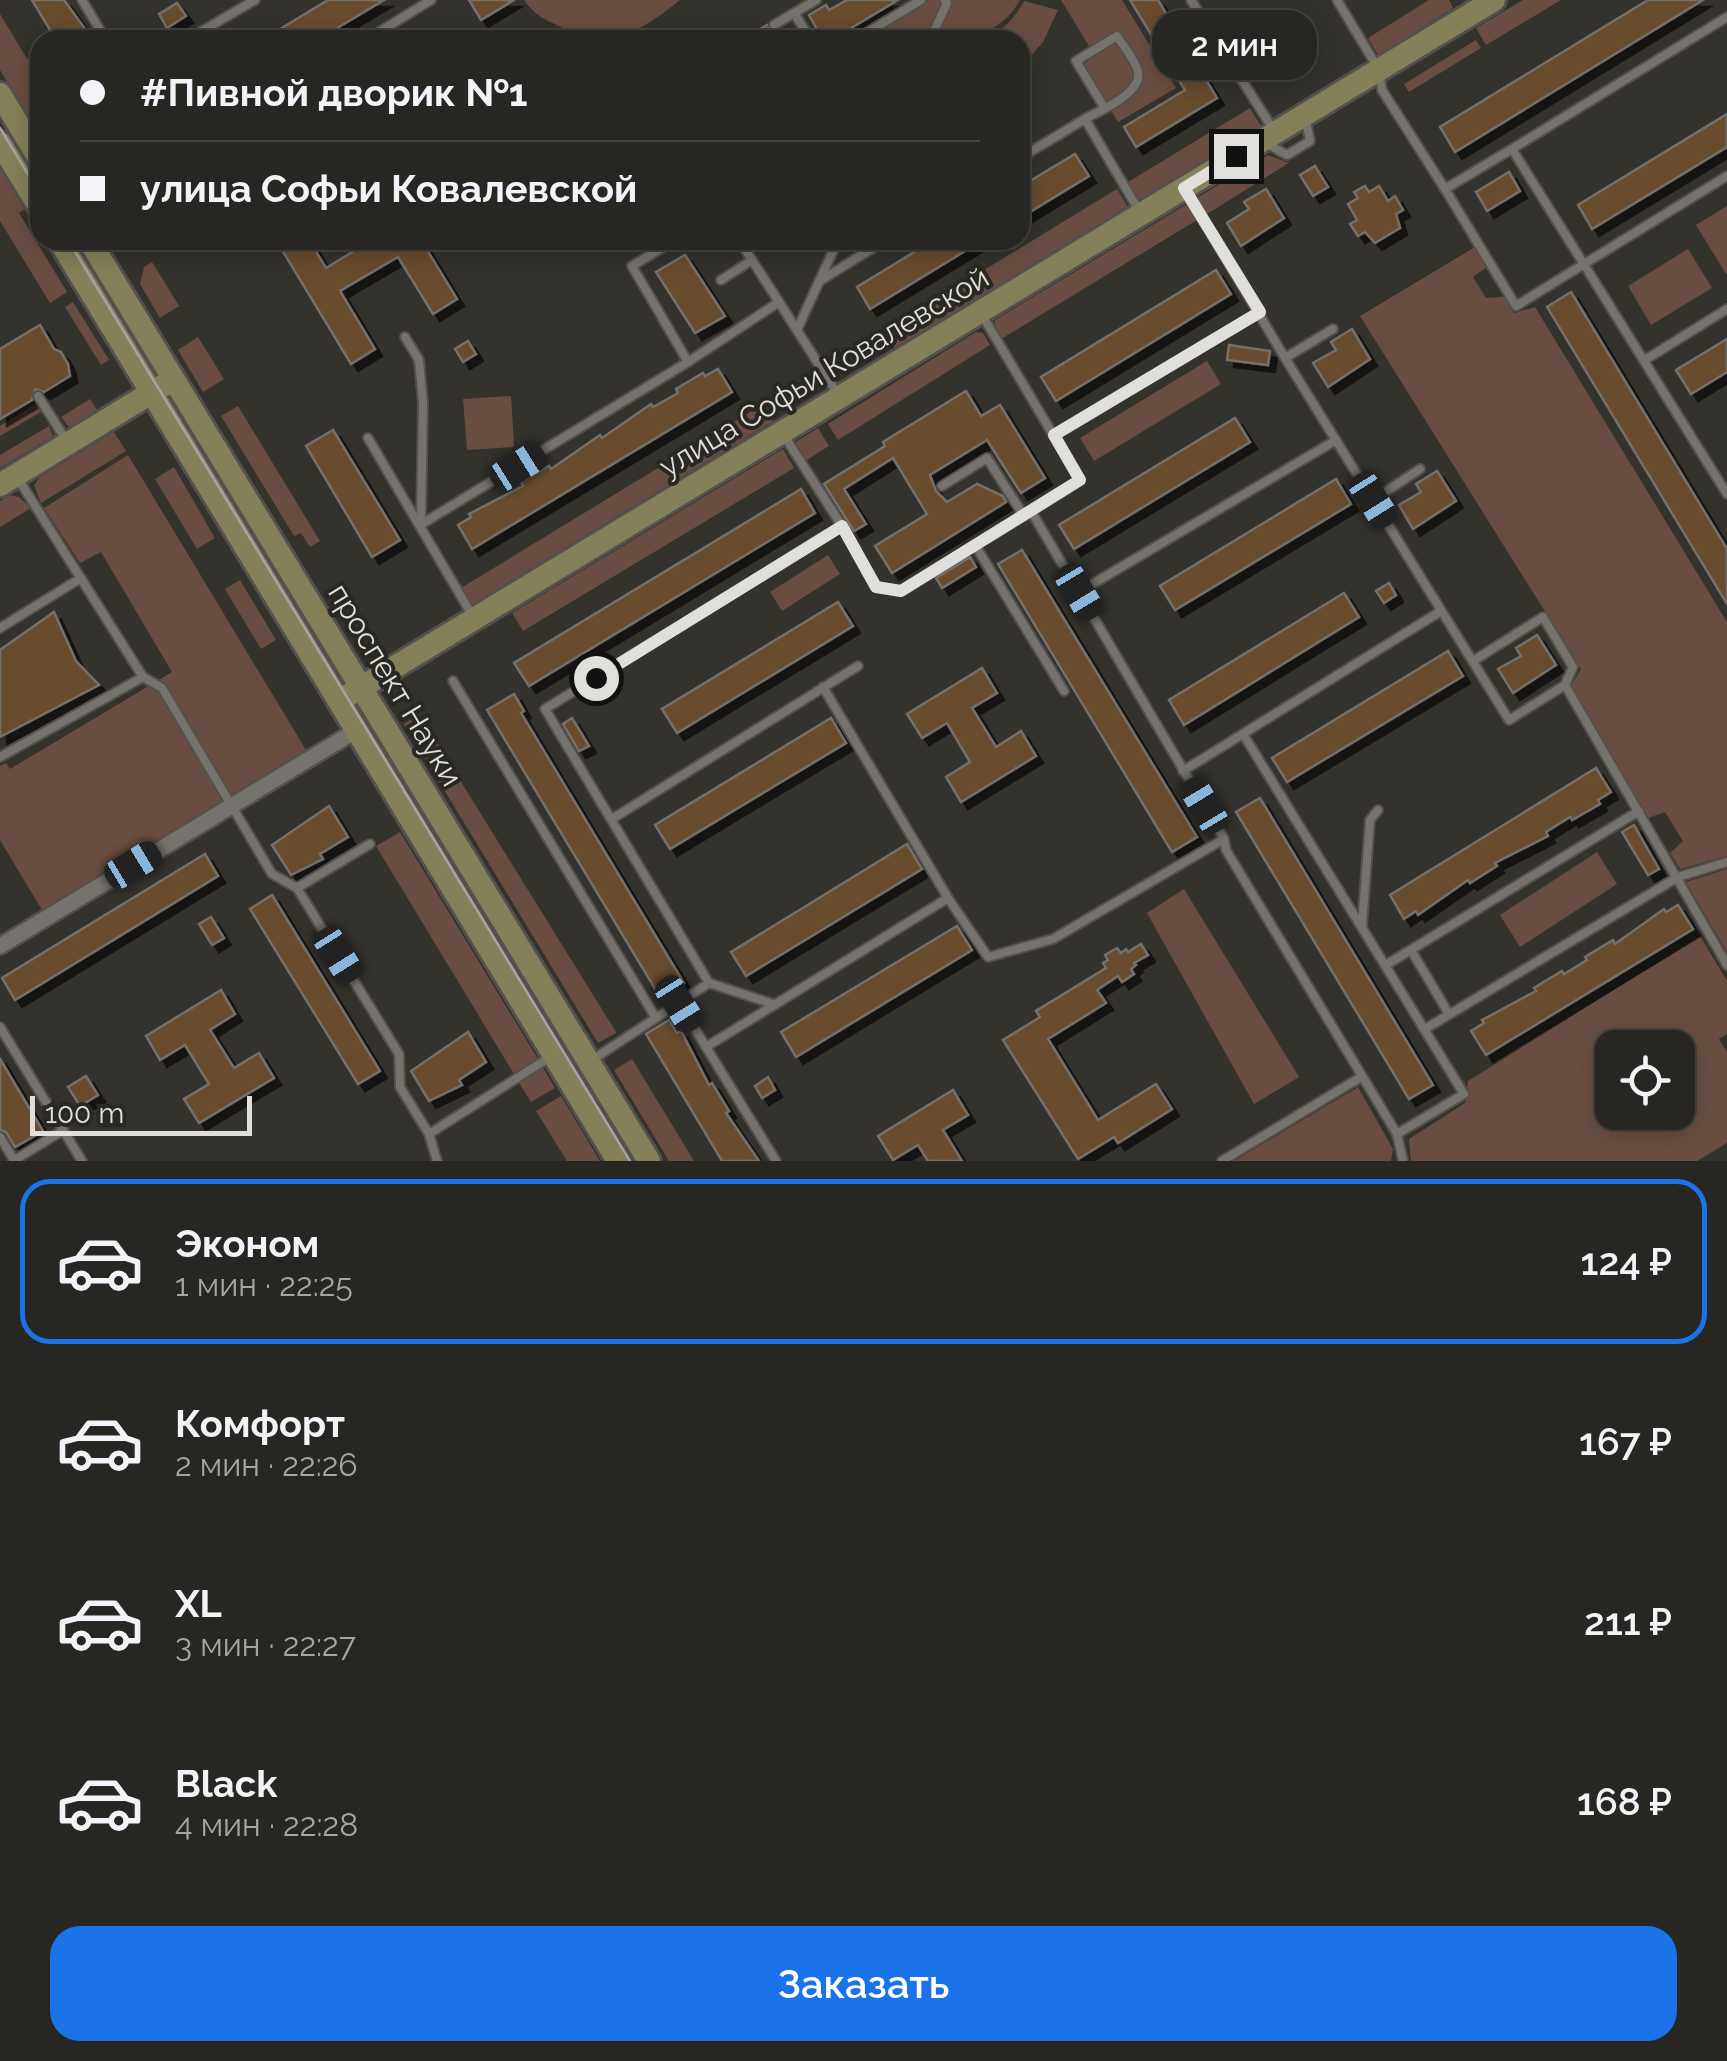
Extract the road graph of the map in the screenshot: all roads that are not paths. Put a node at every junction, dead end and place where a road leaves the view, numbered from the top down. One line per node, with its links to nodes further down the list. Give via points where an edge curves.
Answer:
1 (82, 0): 15 (lane)
2 (255, 0): 16 (lane)
3 (431, 0): 17 (lane)
4 (816, 0): 11 (lane)
5 (921, 0): 14 (lane)
6 (945, 0): 20 (lane)
7 (1191, 0): 25 (lane)
8 (1350, 0): 10 (lane)
9 (1494, 0): 21 (main road, улица Софьи Ковалевской, via 1463,13)
10 (1339, 3): 21 (lane)
11 (794, 13): 13 (lane); 18 (lane)
12 (1727, 17): 28 (lane)
13 (774, 25)
14 (875, 28): 19 (lane)
15 (100, 30)
16 (205, 30)
17 (382, 30)
18 (805, 30)
19 (872, 30)
20 (935, 30)
21 (1380, 70): 25 (main road, улица Софьи Ковалевской); 32 (lane, via 1382,90)
22 (0, 94): 27 (main road)
23 (1104, 108): 23 (lane, via 1137,84 1138,72 1118,36 1076,61); 24 (lane)
24 (1085, 119): 29 (lane); 34 (lane)
25 (1269, 137): 31 (main road, улица Софьи Ковалевской)
26 (0, 143): 33 (main road)
27 (30, 144)
28 (1512, 149): 32 (lane); 42 (lane)
29 (1030, 152)
30 (1727, 176): 42 (lane)
31 (1184, 188): 34 (main road, улица Софьи Ковалевской); 48 (lane)
32 (1444, 188): 42 (lane, via 1516,306)
33 (30, 192)
34 (1141, 214): 47 (main road, улица Софьи Ковалевской)
35 (66, 250): 56 (main road, проспект Науки)
36 (95, 250): 55 (main road, проспект Науки)
37 (658, 250): 54 (lane, via 632,266)
38 (746, 250): 41 (lane)
39 (834, 250): 44 (lane)
40 (870, 250): 44 (lane)
41 (752, 260): 43 (lane); 45 (lane)
42 (1585, 265): 53 (lane)
43 (721, 280)
44 (821, 280): 50 (lane)
45 (779, 302): 50 (lane); 54 (lane)
46 (1727, 309): 53 (lane)
47 (980, 312): 58 (main road, улица Софьи Ковалевской); 60 (lane)
48 (1260, 312): 52 (lane); 60 (lane)
49 (1333, 329): 52 (lane)
50 (797, 330): 58 (lane)
51 (406, 336): 70 (lane, via 420,360)
52 (1285, 358): 62 (lane)
53 (1644, 360): 67 (lane)
54 (688, 362): 70 (lane)
55 (174, 379): 56 (main road); 84 (main road, проспект Науки)
56 (152, 392): 63 (main road); 86 (main road, проспект Науки)
57 (38, 396): 63 (lane)
58 (840, 397): 59 (main road, улица Софьи Ковалевской)
59 (782, 433): 71 (lane); 76 (main road, улица Софьи Ковалевской)
60 (1054, 435): 69 (lane, via 1080,480)
61 (368, 438): 70 (lane)
62 (1336, 440): 68 (lane); 74 (lane)
63 (68, 443): 65 (main road)
64 (1420, 469): 68 (lane)
65 (8, 480): 73 (lane)
66 (942, 486): 69 (lane, via 987,458)
67 (1727, 494)
68 (1373, 500): 75 (lane)
69 (1028, 514): 72 (lane); 74 (lane)
70 (420, 525): 76 (lane)
71 (842, 526): 72 (lane, via 876,587 901,591); 94 (lane, via 545,709)
72 (975, 546): 85 (lane)
73 (81, 578): 77 (lane); 80 (lane)
74 (1079, 592): 90 (lane)
75 (1441, 611): 78 (lane); 88 (lane)
76 (475, 619): 84 (main road, улица Софьи Ковалевской)
77 (0, 628)
78 (1473, 661): 82 (lane, via 1509,720); 82 (lane, via 1543,617 1573,666)
79 (858, 666): 83 (lane)
80 (143, 677): 89 (lane); 91 (lane, via 162,688)
81 (453, 682): 110 (lane)
82 (1564, 684): 93 (lane)
83 (823, 687): 94 (lane); 100 (lane)
84 (361, 688): 86 (main road, улица Софьи Ковалевской); 115 (main road, проспект Науки)
85 (1064, 692)
86 (339, 701): 87 (main road, проспект Науки)
87 (356, 730): 91 (street); 114 (main road, проспект Науки)
88 (1243, 734): 90 (lane); 101 (lane)
89 (0, 757)
90 (1183, 772): 95 (lane)
91 (231, 806): 99 (lane, via 272,874); 102 (street)
92 (1378, 810): 101 (lane, via 1370,820)
93 (1639, 811): 98 (lane); 103 (lane)
94 (612, 819): 106 (lane)
95 (1224, 839): 100 (lane, via 1053,938 988,957); 116 (lane)
96 (370, 844): 99 (lane)
97 (1727, 862): 98 (lane)
98 (1678, 877): 105 (lane); 109 (lane)
99 (297, 888): 118 (lane, via 399,1054 400,1087)
100 (948, 898): 108 (lane)
101 (1362, 926): 104 (lane)
102 (0, 946)
103 (1410, 950): 104 (lane); 109 (lane)
104 (1386, 965): 112 (lane)
105 (1727, 966)
106 (709, 984): 107 (lane); 108 (lane)
107 (679, 1004): 110 (lane); 113 (lane)
108 (773, 1004): 113 (lane)
109 (1449, 1014): 112 (lane)
110 (656, 1018): 115 (lane)
111 (0, 1027): 117 (lane)
112 (1425, 1029): 119 (lane, via 1464,1094)
113 (706, 1046): 126 (lane)
114 (554, 1055): 118 (lane); 124 (main road, проспект Науки)
115 (589, 1062): 125 (main road, проспект Науки)
116 (1362, 1077): 119 (lane); 127 (lane)
117 (62, 1131): 121 (lane); 122 (lane)
118 (429, 1134): 123 (lane)
119 (1397, 1134): 128 (lane)
120 (0, 1138): 121 (lane)
121 (14, 1161)
122 (82, 1161)
123 (436, 1161)
124 (618, 1161)
125 (649, 1161)
126 (776, 1161)
127 (1222, 1161)
128 (1402, 1161)

